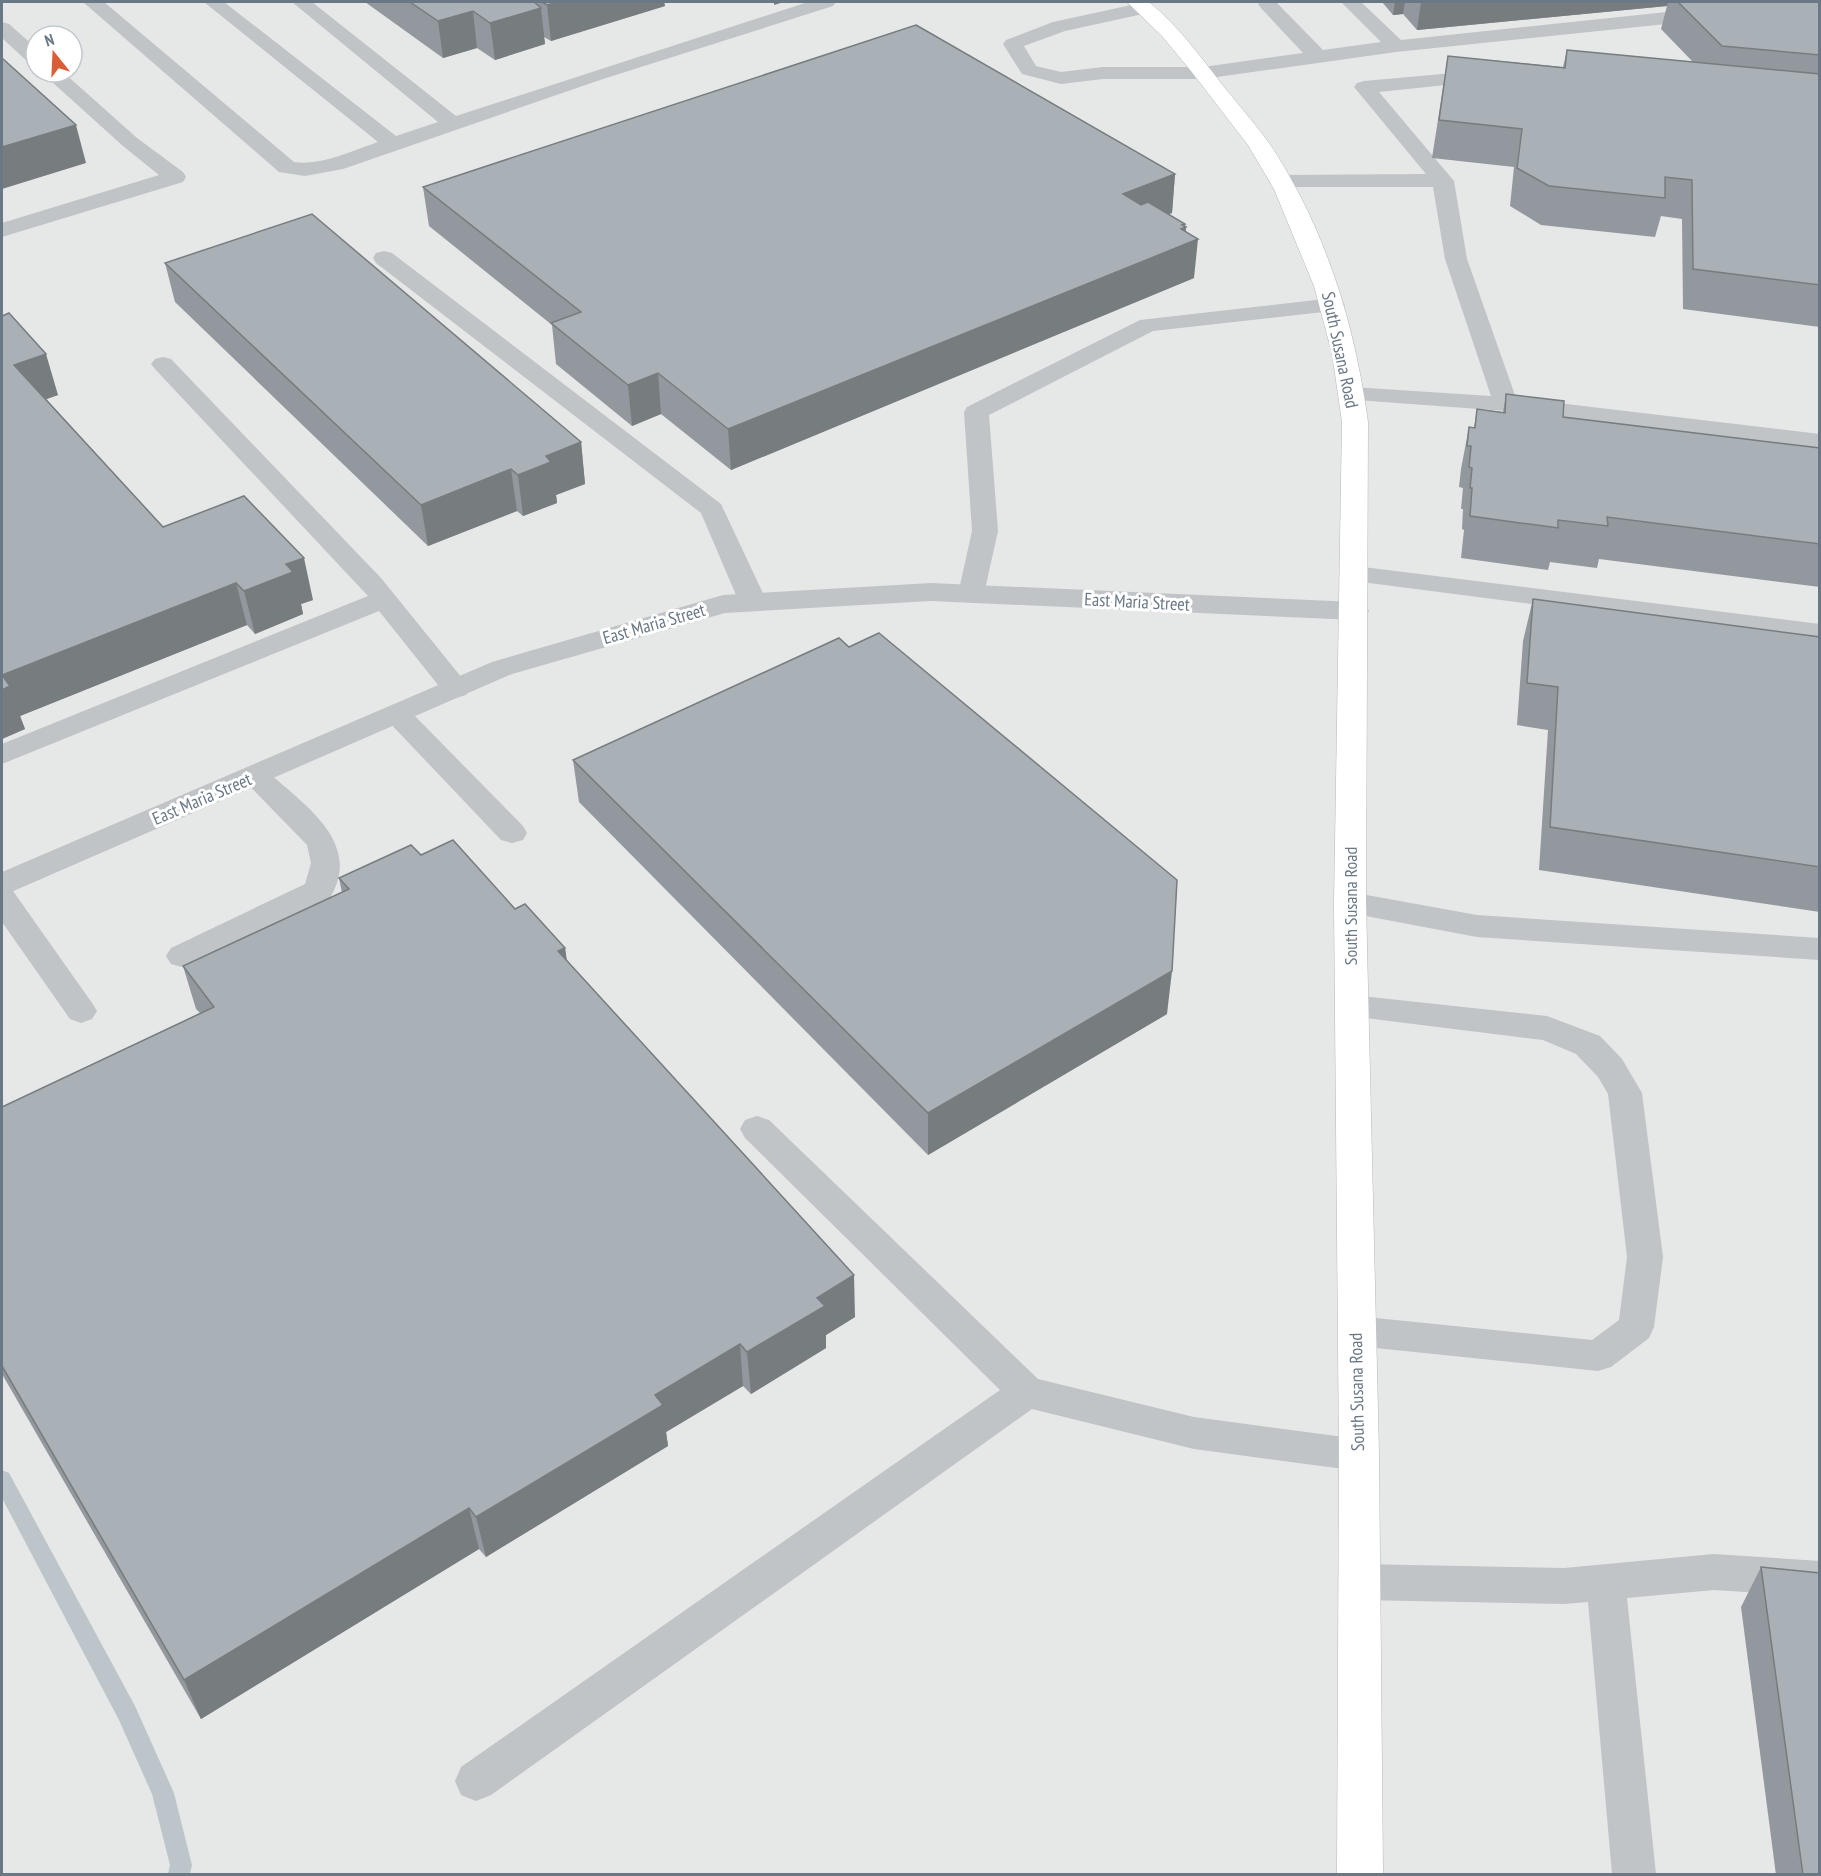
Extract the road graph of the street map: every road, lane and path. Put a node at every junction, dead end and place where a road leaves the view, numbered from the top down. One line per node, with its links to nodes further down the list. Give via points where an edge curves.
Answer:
1 (93, 2): 17 (lane, via 287,167 305,170 335,164)
2 (213, 2): 17 (lane)
3 (301, 2): 16 (lane)
4 (826, 2): 16 (lane)
5 (1350, 2): 10 (lane)
6 (1268, 4): 12 (lane)
7 (1141, 5): 13 (street, South Susana Road); 13 (lane, via 1060,26 1012,44 1029,70 1061,78 1103,73)
8 (1725, 12): 10 (lane)
9 (2, 28): 11 (lane)
10 (1396, 46): 12 (lane)
11 (24, 48)
12 (1318, 57): 13 (lane)
13 (1203, 73): 18 (street, South Susana Road, via 1268,158)
14 (1504, 75): 19 (lane, via 1364,87)
15 (65, 84): 20 (lane, via 175,177)
16 (454, 125): 17 (lane)
17 (394, 145)
18 (1280, 181): 19 (lane); 22 (street, South Susana Road, via 1314,251)
19 (1443, 181): 25 (lane, via 1456,260)
20 (2, 230)
21 (384, 258): 30 (lane, via 712,509)
22 (1333, 305): 24 (street, South Susana Road); 28 (lane, via 1148,325 976,412 985,531)
23 (163, 364): 29 (lane)
24 (1352, 394): 25 (lane); 27 (street, South Susana Road)
25 (1506, 404): 26 (lane)
26 (1820, 442)
27 (1355, 574): 31 (street, South Susana Road); 32 (lane)
28 (971, 594): 30 (street, East Maria Street, via 931,592); 31 (street, East Maria Street)
29 (385, 599): 33 (lane); 35 (lane)
30 (753, 602): 33 (street, East Maria Street, via 723,604 502,669)
31 (1355, 611): 40 (street, South Susana Road)
32 (1820, 633)
33 (456, 689): 34 (street, East Maria Street)
34 (397, 714): 36 (street, East Maria Street); 37 (lane)
35 (2, 755)
36 (255, 776): 38 (street, East Maria Street); 42 (lane, via 321,841 326,863 320,890)
37 (512, 833)
38 (2, 885)
39 (2, 899): 44 (lane)
40 (1350, 903): 41 (lane, via 1477,926); 43 (street, South Susana Road)
41 (1820, 949)
42 (182, 956)
43 (1352, 1007): 46 (street, South Susana Road); 46 (lane, via 1547,1028 1588,1046 1610,1068 1625,1093 1645,1257 1636,1327 1598,1356)
44 (81, 1011)
45 (757, 1129): 47 (lane)
46 (1356, 1331): 48 (street, South Susana Road)
47 (1027, 1392): 48 (lane, via 1194,1433); 52 (lane)
48 (1359, 1455): 50 (street, South Susana Road)
49 (1820, 1579): 51 (lane, via 1714,1572)
50 (1360, 1582): 51 (lane, via 1519,1587); 53 (street, South Susana Road)
51 (1606, 1584): 54 (lane)
52 (476, 1781)
53 (1360, 1875)
54 (1634, 1875)

